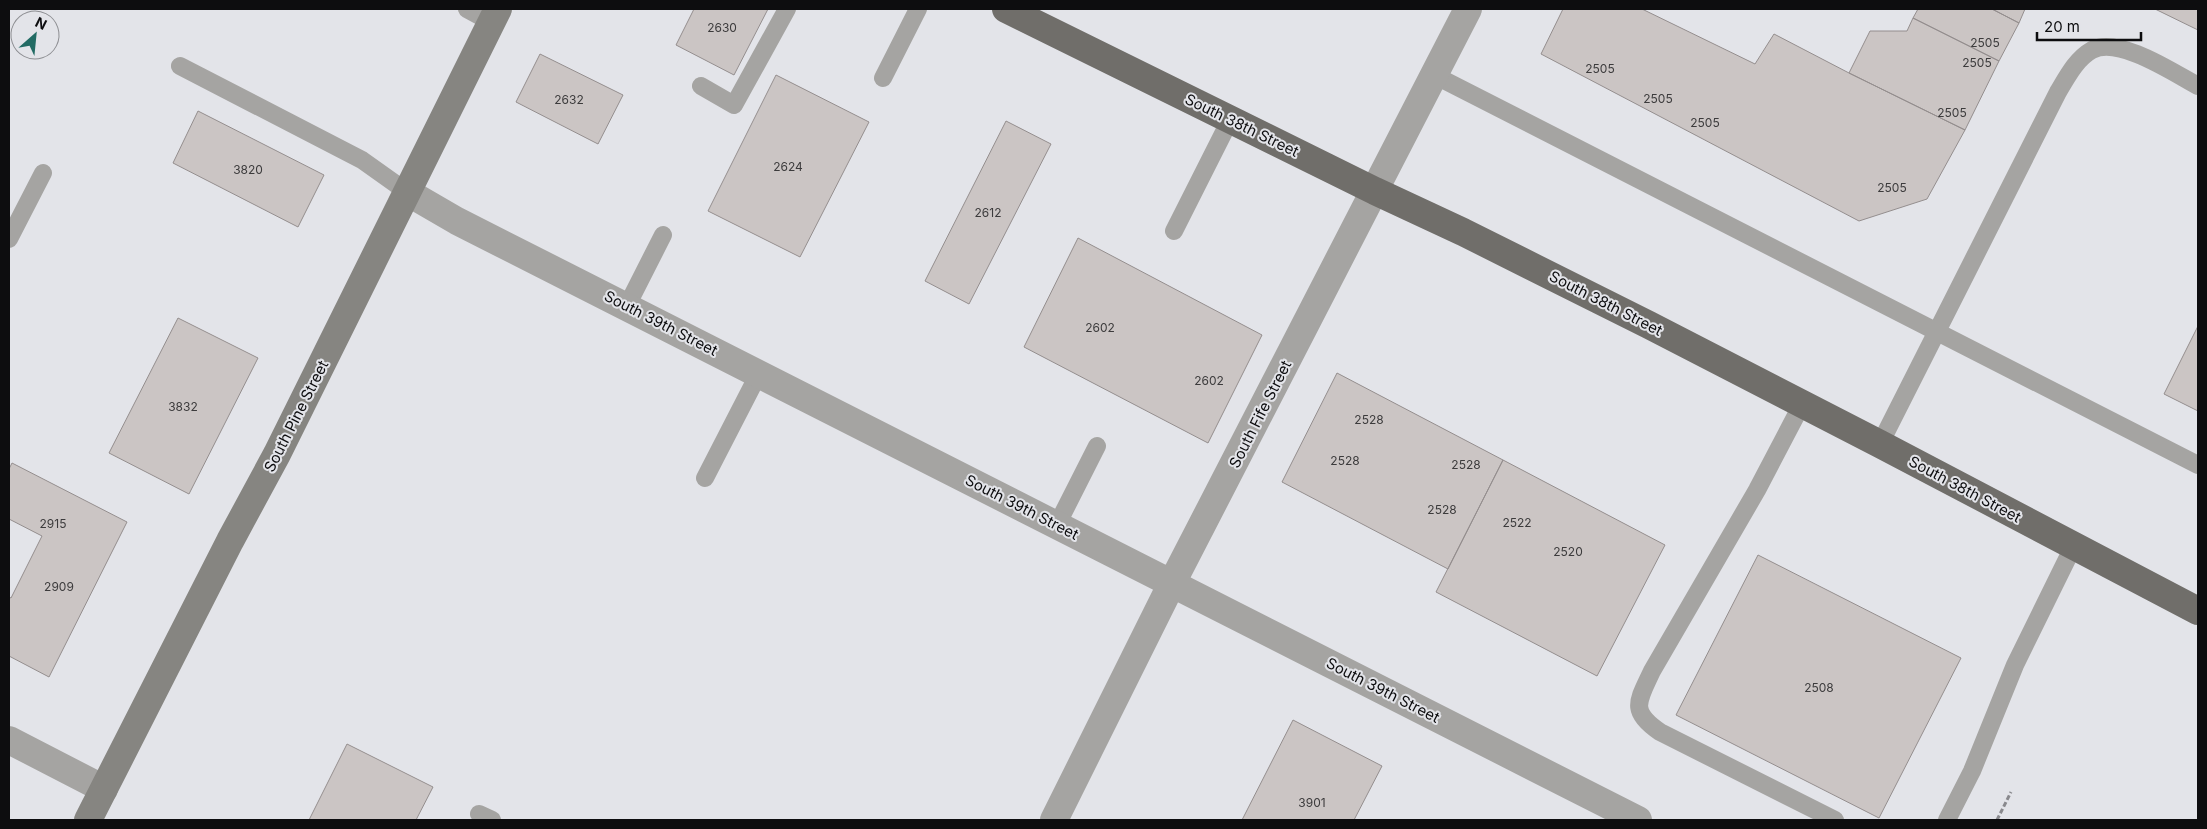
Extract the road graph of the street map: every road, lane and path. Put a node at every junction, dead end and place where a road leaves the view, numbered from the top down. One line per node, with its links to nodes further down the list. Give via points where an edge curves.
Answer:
1 (467, 9): 6 (lane)
2 (787, 9): 10 (lane, via 734,105)
3 (918, 9): 9 (lane)
4 (1006, 9): 12 (main road, South 38th Street)
5 (1468, 9): 8 (street, South Fife Street)
6 (495, 15): 15 (main road, South Pine Street)
7 (180, 66): 15 (lane, via 362,160)
8 (1434, 76): 14 (street, South Fife Street); 20 (lane)
9 (883, 78)
10 (701, 86)
11 (2198, 86): 20 (lane, via 2121,48 2096,48 2080,59 2058,92)
12 (1230, 120): 14 (main road, South 38th Street); 16 (lane)
13 (43, 173): 18 (lane)
14 (1375, 191): 22 (main road, South 38th Street, via 1463,232); 29 (street, South Fife Street)
15 (407, 192): 19 (street, South 39th Street); 32 (main road, South Pine Street, via 277,454)
16 (1174, 231)
17 (663, 235): 19 (lane)
18 (9, 239)
19 (627, 306): 21 (street, South 39th Street)
20 (1936, 331): 23 (lane); 25 (lane)
21 (759, 373): 26 (lane); 27 (street, South 39th Street)
22 (1802, 404): 23 (main road, South 38th Street); 37 (lane, via 1753,498 1652,671 1639,708 1643,718 1660,732)
23 (1880, 444): 28 (main road, South 38th Street)
24 (1097, 446): 27 (lane)
25 (2198, 465)
26 (705, 478)
27 (1056, 525): 29 (street, South 39th Street)
28 (2073, 547): 30 (main road, South 38th Street); 38 (lane, via 2015,665 1972,771)
29 (1172, 583): 35 (street, South Fife Street); 36 (street, South 39th Street)
30 (2198, 612)
31 (9, 740): 32 (street)
32 (104, 788): 34 (main road, South Pine Street)
33 (2011, 792): 39 (path)
34 (88, 820)
35 (1054, 820)
36 (1638, 820)
37 (1835, 820)
38 (1947, 820)
39 (1996, 820)

